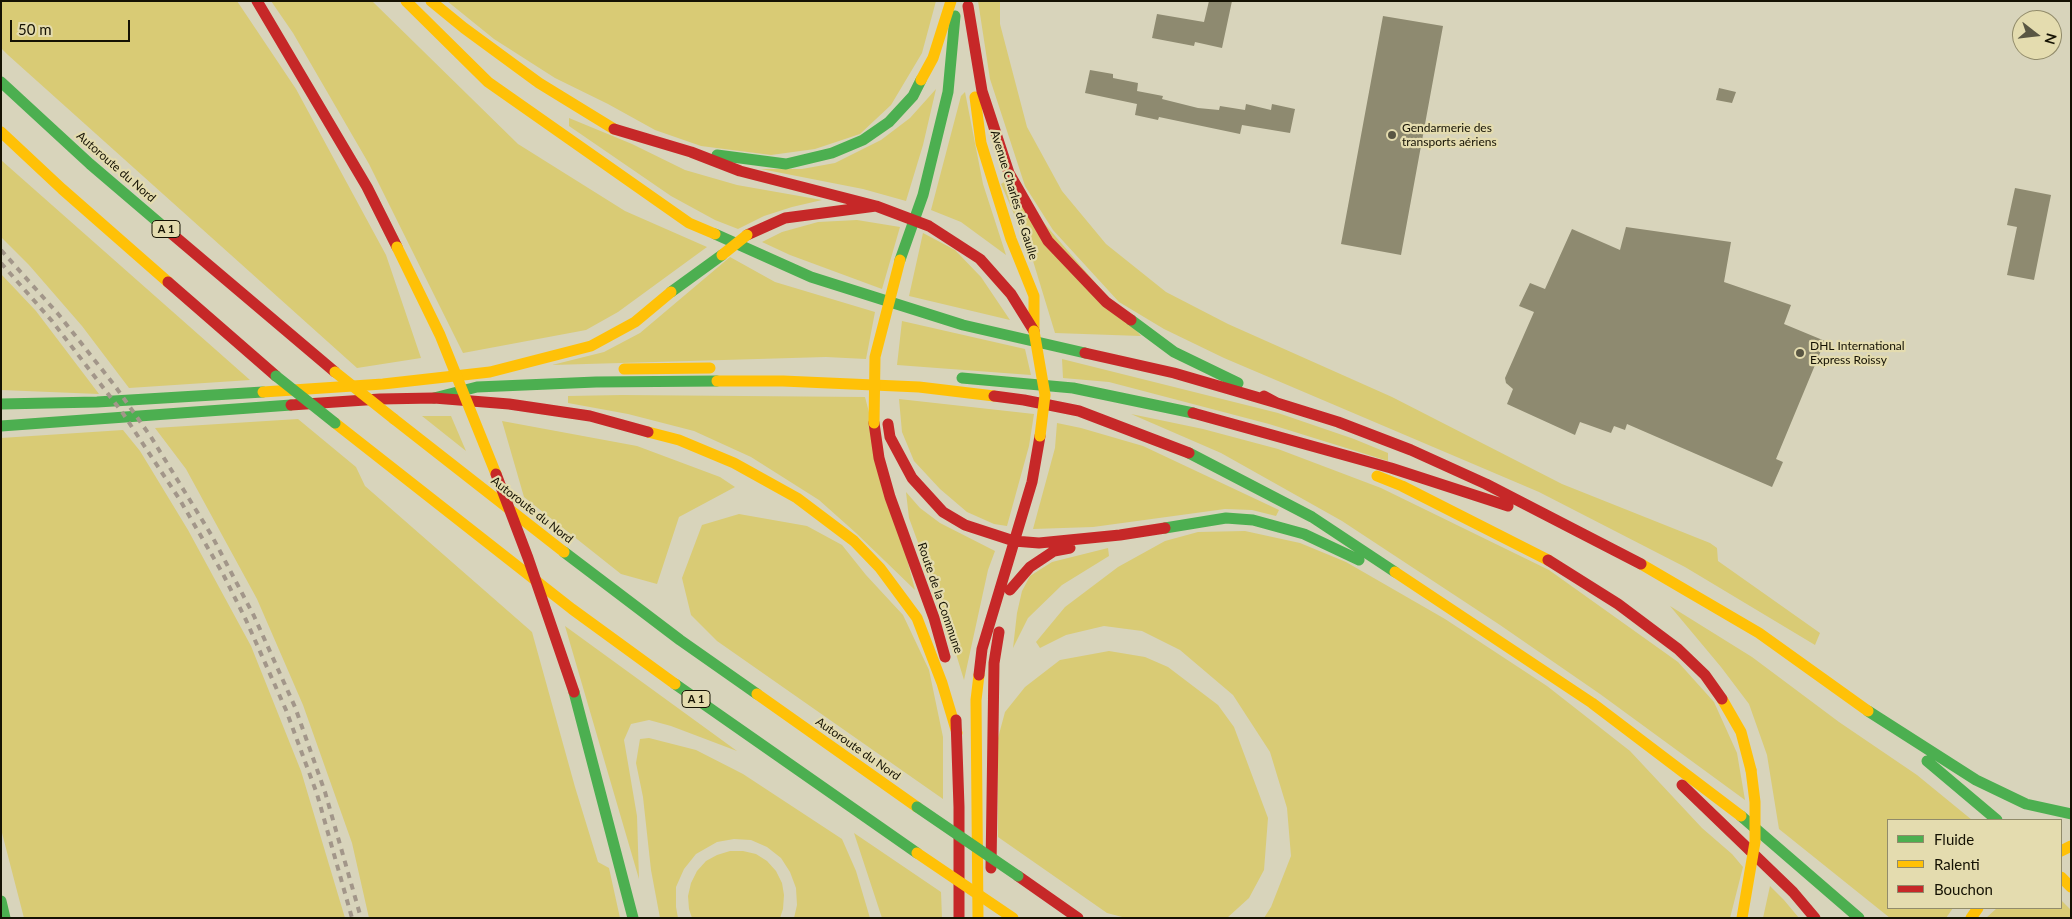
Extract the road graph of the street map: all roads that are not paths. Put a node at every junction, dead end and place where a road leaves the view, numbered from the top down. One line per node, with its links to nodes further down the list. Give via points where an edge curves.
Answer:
1 (257, 1): 39 (main road, bridge, via 367,187 440,335 528,558 574,692)
2 (406, 1): 20 (main road, via 488,82 689,223 811,277 964,325 1174,373)
3 (431, 1): 9 (main road, via 539,83 614,129)
4 (951, 1): 9 (main road, via 933,58 914,96 889,122 863,140 832,154 786,164)
5 (956, 1): 11 (main road, via 948,92)
6 (968, 4): 13 (main road, Avenue Charles de Gaulle, via 972,78 981,143 1011,239 1034,296); 20 (main road, Avenue Charles de Gaulle, via 982,91 1009,172 1048,241 1106,302 1166,346)
7 (1, 82): 44 (main road, Autoroute du Nord / A 1, bridge, via 90,164 335,372 584,568 680,640)
8 (1, 132): 43 (main road, A 1, bridge, via 276,376 572,609 710,709)
9 (691, 152): 10 (main road, via 740,171)
10 (876, 206): 11 (main road); 16 (main road, bridge, via 785,218 747,236 634,322 591,346)
11 (914, 219): 12 (main road, bridge); 13 (main road, via 980,259 1011,294)
12 (885, 322): 26 (main road, via 884,395 890,437 912,478 943,512 965,525); 32 (main road, Route de la Commune, bridge, via 875,357 874,423 879,458 934,618 950,675)
13 (1034, 331): 26 (main road, bridge, via 1045,395 1032,482)
14 (724, 368): 16 (main road, via 647,368 510,375)
15 (866, 371): 17 (main road)
16 (490, 372): 21 (main road, via 383,384 97,402)
17 (886, 372)
18 (955, 378): 23 (main road, via 1073,388)
19 (434, 398): 22 (main road); 29 (main road, via 478,387 596,382 783,381 919,387 1033,402 1079,411 1198,457 1312,517); 32 (main road, via 509,404 590,416 639,428 679,440 734,463 797,498 854,541 901,594 917,618 928,644)
20 (1277, 403): 24 (main road, via 1411,450)
21 (1, 404)
22 (1, 426)
23 (1258, 430): 24 (main road, via 1391,468); 45 (main road, bridge, via 1402,486 1555,564 1618,604 1678,649 1705,675 1741,732 1751,770 1755,842)
24 (1568, 525): 31 (main road, via 1759,633)
25 (1120, 535): 26 (main road, via 1039,543); 28 (main road, via 1054,551 1030,567); 29 (main road, via 1226,518 1253,520 1304,534)
26 (1014, 541): 27 (main road)
27 (1006, 567): 28 (main road); 41 (main road, via 982,649 976,700)
28 (1010, 590): 42 (main road, via 996,642 994,663)
29 (1426, 592): 30 (main road)
30 (1592, 703): 46 (main road, via 1720,820); 47 (main road, via 1743,818)
31 (1860, 706): 33 (main road, via 2000,793 2026,804); 34 (main road)
32 (957, 733): 40 (main road, Route de la Commune)
33 (2071, 814)
34 (1996, 819)
35 (2062, 878): 36 (main road)
36 (2071, 887)
37 (1, 901): 38 (main road)
38 (5, 918)
39 (633, 918)
40 (959, 918)
41 (978, 918)
42 (990, 918)
43 (1013, 918)
44 (1078, 918)
45 (1742, 918)
46 (1815, 918)
47 (1859, 918)

